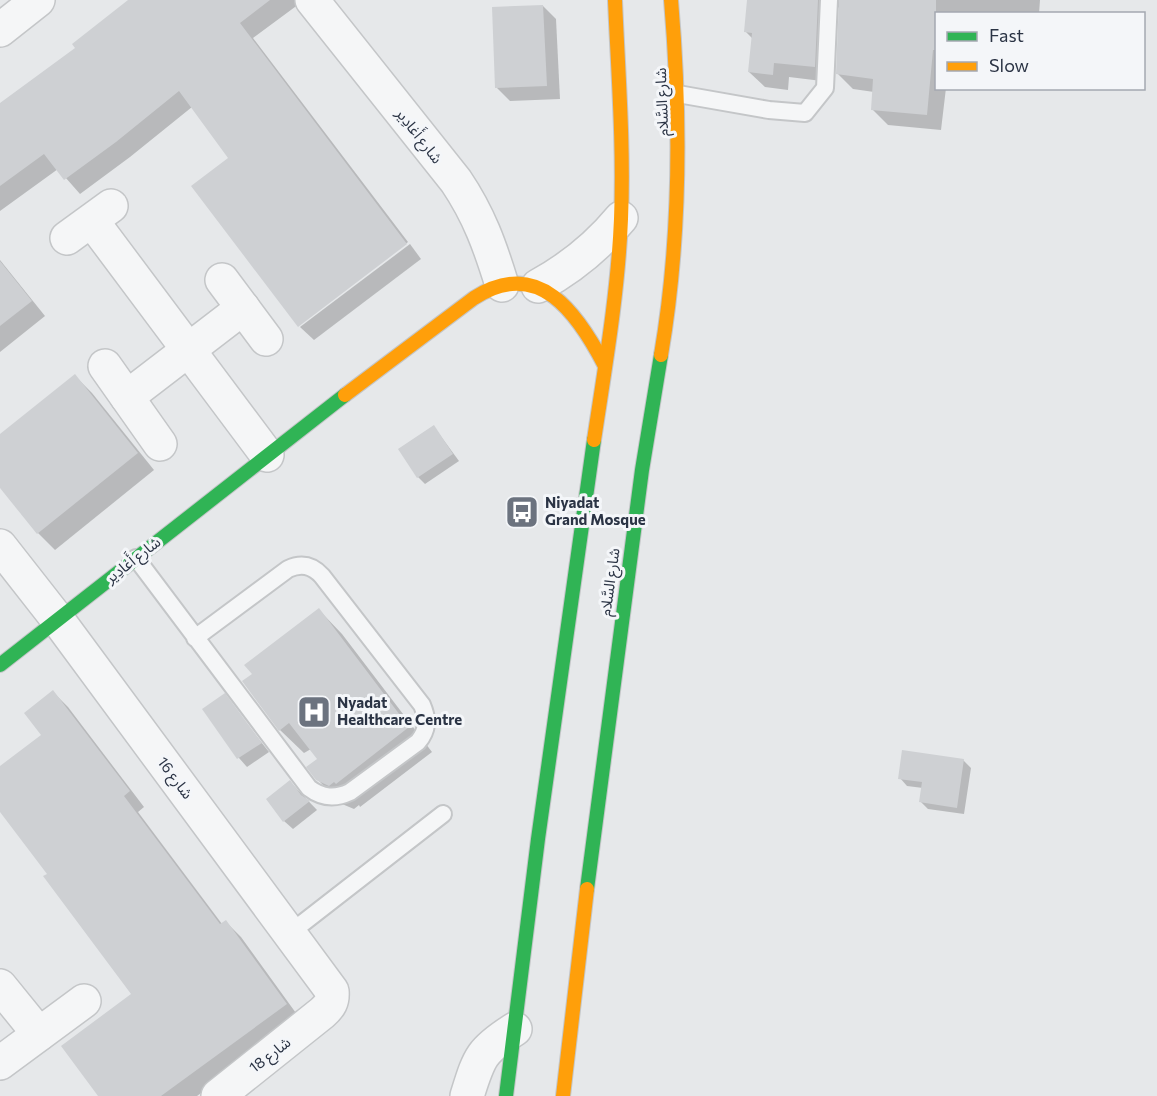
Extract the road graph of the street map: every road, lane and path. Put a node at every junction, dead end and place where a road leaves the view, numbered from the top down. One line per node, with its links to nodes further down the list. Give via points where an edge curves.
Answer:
1 (38, 0): 6 (street)
2 (312, 0): 11 (street, شارع أَغادِير, via 456,181 491,248)
3 (615, 0): 8 (street)
4 (671, 0): 7 (street, شارع السَّلام)
5 (830, 0): 7 (lane, via 825,88 805,113)
6 (0, 30)
7 (678, 94): 37 (street, شارع السَّلام, via 676,225 666,326 637,508)
8 (621, 218): 12 (street, via 584,258); 17 (street)
9 (90, 222): 15 (street)
10 (222, 280): 13 (street)
11 (502, 285): 12 (street, شارع أَغادِير); 20 (street, شارع أَغادِير, via 464,305)
12 (538, 286): 17 (street, via 572,311)
13 (243, 308): 14 (street); 15 (street)
14 (266, 339)
15 (188, 350): 18 (street); 20 (street)
16 (105, 366): 18 (street)
17 (605, 366): 31 (street)
18 (127, 397): 19 (street)
19 (160, 444)
20 (267, 455): 22 (street, شارع أَغادِير)
21 (0, 546): 23 (street, شارع 16)
22 (136, 558): 23 (street, شارع أَغادِير); 24 (lane)
23 (57, 620): 25 (street, شارع أَغادِير); 27 (street, شارع 16)
24 (195, 638): 24 (lane, via 309,788 323,796 350,792 423,736 427,721 422,705 322,576 309,566 288,569)
25 (0, 665)
26 (443, 814): 27 (lane)
27 (290, 933): 30 (street, شارع 16, via 332,991 329,1006)
28 (0, 986): 32 (street)
29 (84, 1001): 32 (street)
30 (322, 1013): 34 (street, شارع 18)
31 (515, 1029): 35 (street, via 483,1052); 36 (street)
32 (39, 1034): 33 (street)
33 (0, 1063)
34 (218, 1096)
35 (467, 1096)
36 (506, 1096)
37 (563, 1096)

